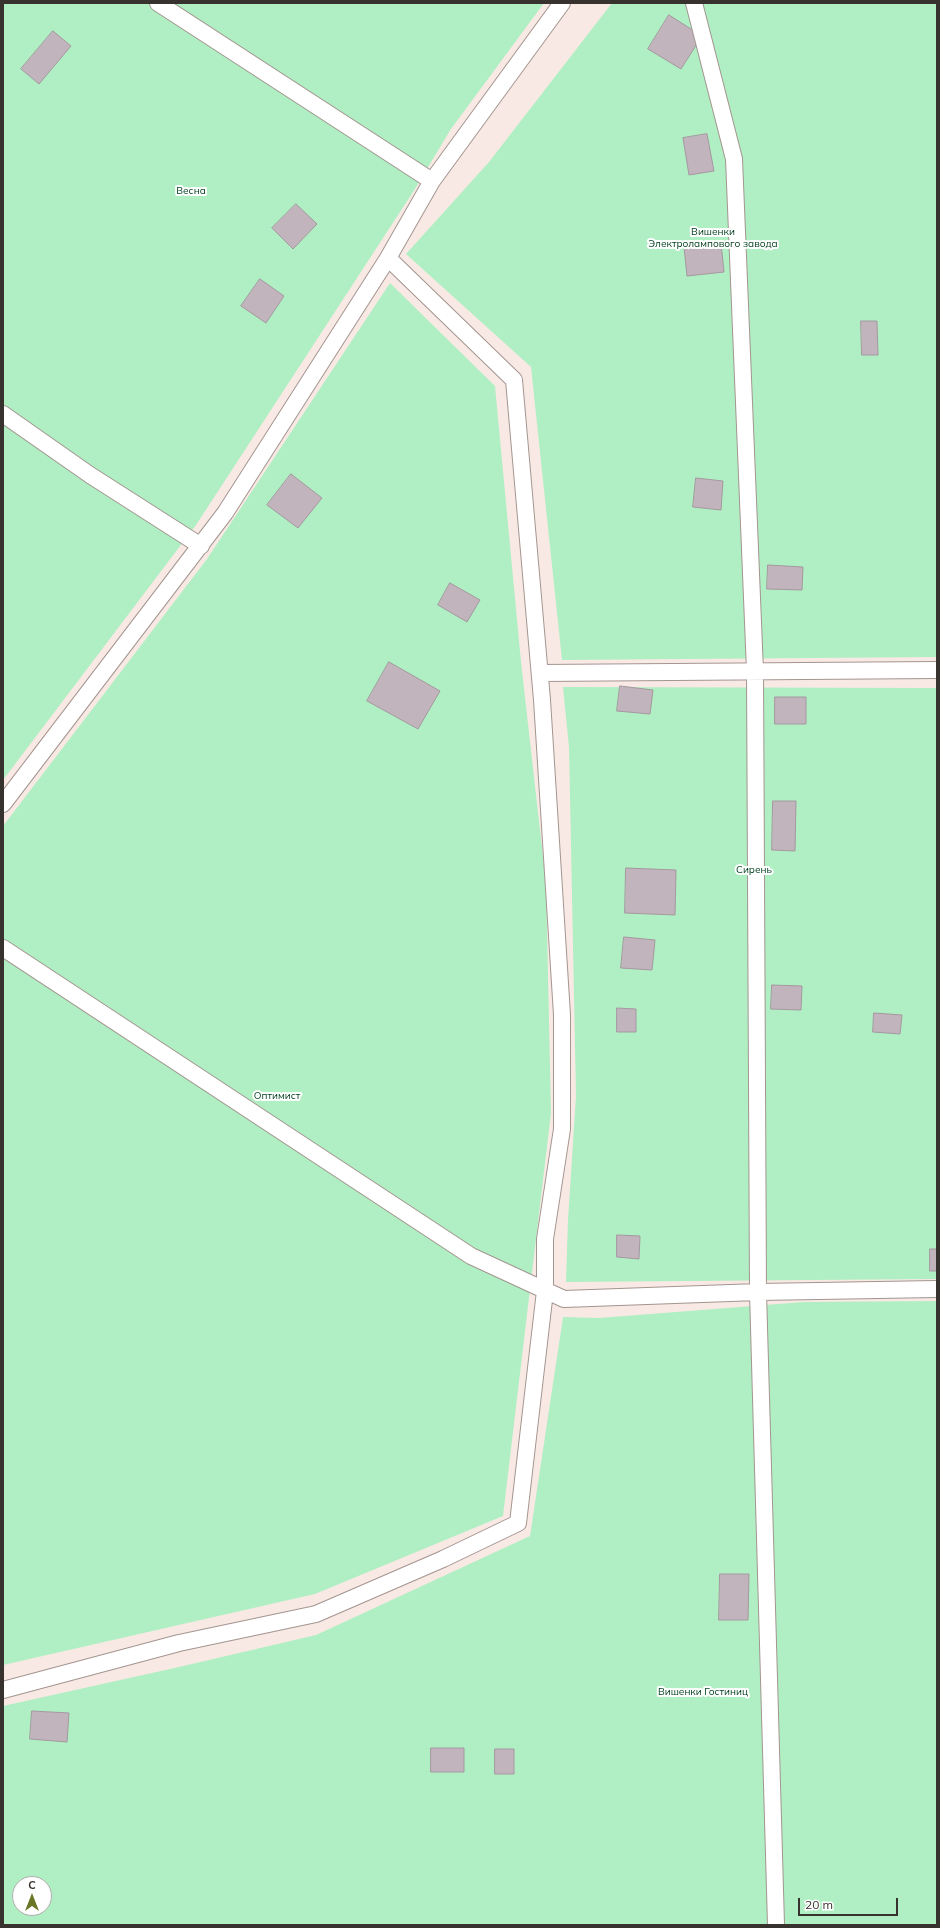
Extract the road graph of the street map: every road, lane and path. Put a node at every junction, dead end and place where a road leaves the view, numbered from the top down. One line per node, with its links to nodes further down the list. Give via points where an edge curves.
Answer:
1 (158, 3): 4 (lane)
2 (562, 3): 4 (lane)
3 (694, 3): 9 (lane, via 734,159)
4 (432, 181): 5 (lane)
5 (388, 258): 7 (lane, via 225,513); 10 (lane, via 514,380)
6 (3, 414): 7 (lane, via 90,475)
7 (201, 546): 11 (lane)
8 (937, 670): 9 (lane)
9 (755, 671): 10 (lane); 15 (lane)
10 (540, 673): 14 (lane, via 562,1015 562,1129 545,1239)
11 (3, 804)
12 (3, 948): 14 (lane, via 471,1256)
13 (937, 1289): 15 (lane)
14 (545, 1291): 15 (lane, via 564,1299); 16 (lane, via 518,1523 443,1559 316,1614 179,1643)
15 (758, 1292): 17 (lane)
16 (3, 1690)
17 (776, 1925)

